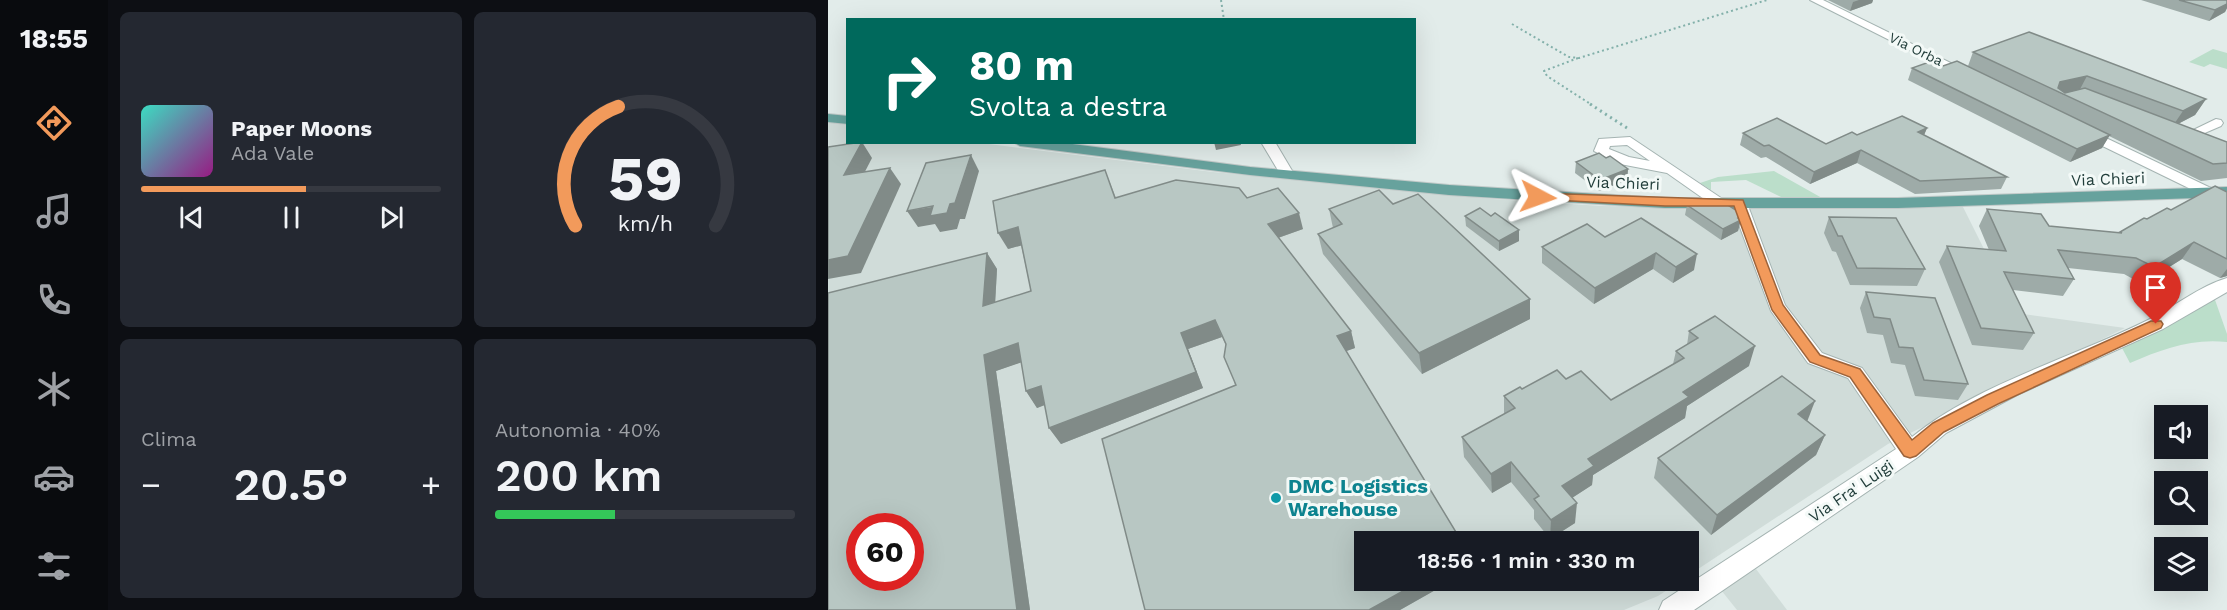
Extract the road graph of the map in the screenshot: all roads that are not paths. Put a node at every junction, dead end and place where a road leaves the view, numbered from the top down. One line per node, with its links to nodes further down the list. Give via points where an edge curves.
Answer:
1 (1815, 0): 2 (street, Via Orba)
2 (1983, 82)
3 (828, 118): 4 (main road)
4 (846, 120)
5 (2216, 123): 10 (street, via 2192,134)
6 (2072, 126): 15 (street)
7 (2182, 137): 10 (street)
8 (1037, 144): 13 (main road, Via Chieri)
9 (1269, 144): 13 (street)
10 (2200, 145): 11 (street)
11 (2227, 157)
12 (1672, 170): 16 (street)
13 (1287, 174): 16 (main road, Via Chieri, via 1561,198)
14 (2227, 192): 15 (main road, Via Chieri)
15 (2210, 193): 17 (main road, Via Chieri, via 1898,203)
16 (1719, 203): 17 (main road, Via Chieri)
17 (1738, 203): 19 (street, via 1777,307 1815,358 1855,373)
18 (2227, 284): 19 (street, Via Fra' Luigi, via 2156,324 1939,427)
19 (1910, 451): 20 (street, Via Fra' Luigi)
20 (1672, 610)

